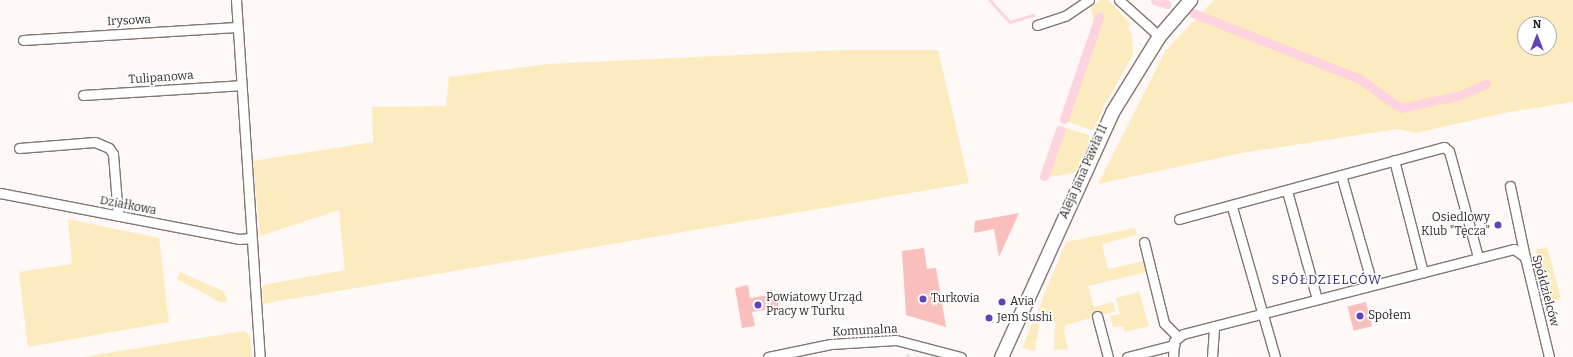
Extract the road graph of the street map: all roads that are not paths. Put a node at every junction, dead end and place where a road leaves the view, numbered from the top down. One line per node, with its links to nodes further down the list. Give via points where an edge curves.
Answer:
1 (236, 0): 6 (street)
2 (1089, 0): 5 (street, via 1065,16)
3 (1119, 0): 7 (street)
4 (1190, 0): 7 (main road, Aleja Jana Pawła II)
5 (1037, 25)
6 (237, 27): 8 (street, Irysowa); 9 (street)
7 (1159, 36): 34 (main road, Aleja Jana Pawła II, via 1109,118)
8 (23, 40)
9 (240, 85): 10 (street, Tulipanowa); 20 (street)
10 (83, 95)
11 (20, 148): 18 (street, via 95,142 109,148 113,154)
12 (1394, 160): 13 (street); 22 (street, via 1444,147 1449,151); 24 (street)
13 (1341, 175): 15 (street); 25 (street)
14 (1510, 186): 23 (street)
15 (1287, 191): 17 (street); 26 (street)
16 (0, 193): 18 (street, Działkowa)
17 (1232, 207): 19 (street); 27 (street)
18 (118, 216): 20 (street, Działkowa, via 239,239)
19 (1178, 219)
20 (252, 238): 31 (street)
21 (1144, 242): 30 (street, via 1164,323)
22 (1478, 257): 23 (street, Spółdzielców, via 1514,249); 24 (street, Spółdzielców)
23 (1525, 257): 40 (street, Spółdzielców)
24 (1423, 272): 25 (street, Spółdzielców)
25 (1372, 284): 26 (street, Spółdzielców)
26 (1317, 299): 27 (street, Spółdzielców)
27 (1261, 314): 29 (street, Spółdzielców); 39 (street)
28 (1097, 316): 35 (street)
29 (1214, 326): 30 (street, Spółdzielców); 38 (street)
30 (1176, 341): 36 (street, Spółdzielców); 37 (street)
31 (260, 357)
32 (768, 357): 33 (street, Komunalna, via 831,344 896,340)
33 (961, 357)
34 (1001, 357)
35 (1108, 357)
36 (1127, 357)
37 (1173, 357)
38 (1212, 357)
39 (1275, 357)
40 (1549, 357)

